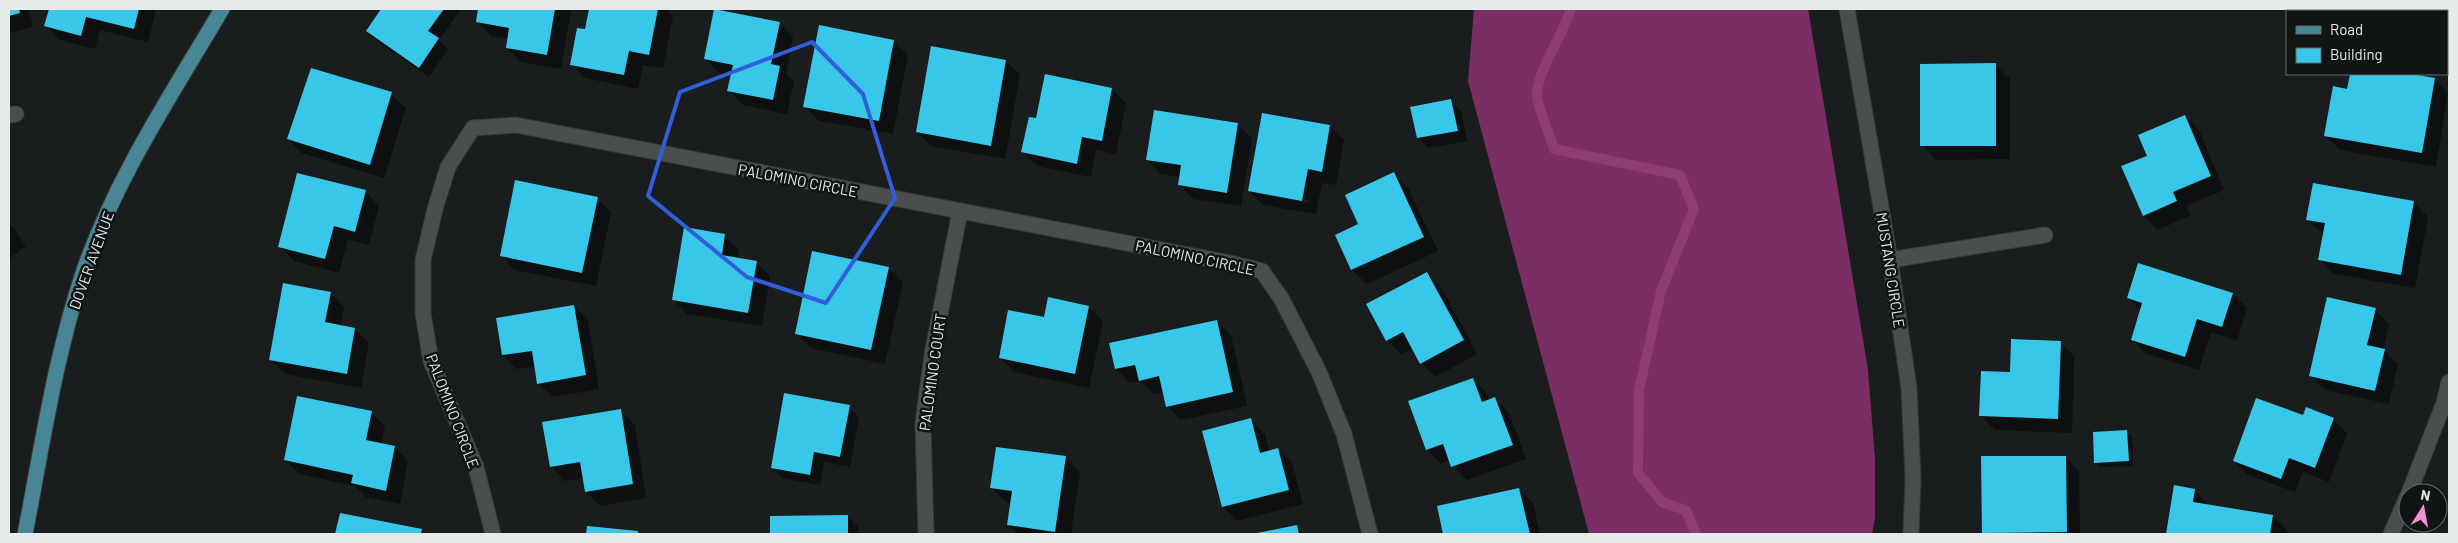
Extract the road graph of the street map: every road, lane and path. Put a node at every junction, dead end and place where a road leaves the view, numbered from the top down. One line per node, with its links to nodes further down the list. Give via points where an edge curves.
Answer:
1 (222, 9): 9 (main road, DOVER AVENUE, via 137,153 106,216 84,272 62,344)
2 (1847, 9): 5 (street, MUSTANG CIRCLE)
3 (960, 211): 10 (street, PALOMINO CIRCLE, via 516,125 472,128 448,167 435,209 423,260 423,314 431,361 476,467); 11 (street, PALOMINO COURT, via 932,355 923,423); 12 (street, PALOMINO CIRCLE, via 1262,271 1281,298 1326,390 1344,434)
4 (2045, 235): 5 (street)
5 (1890, 260): 13 (street, MUSTANG CIRCLE, via 1909,388 1913,478)
6 (2449, 382): 7 (street, via 2431,440)
7 (2413, 483)
8 (2398, 518): 14 (street)
9 (25, 534)
10 (493, 534)
11 (926, 534)
12 (1370, 534)
13 (1911, 534)
14 (2391, 534)

